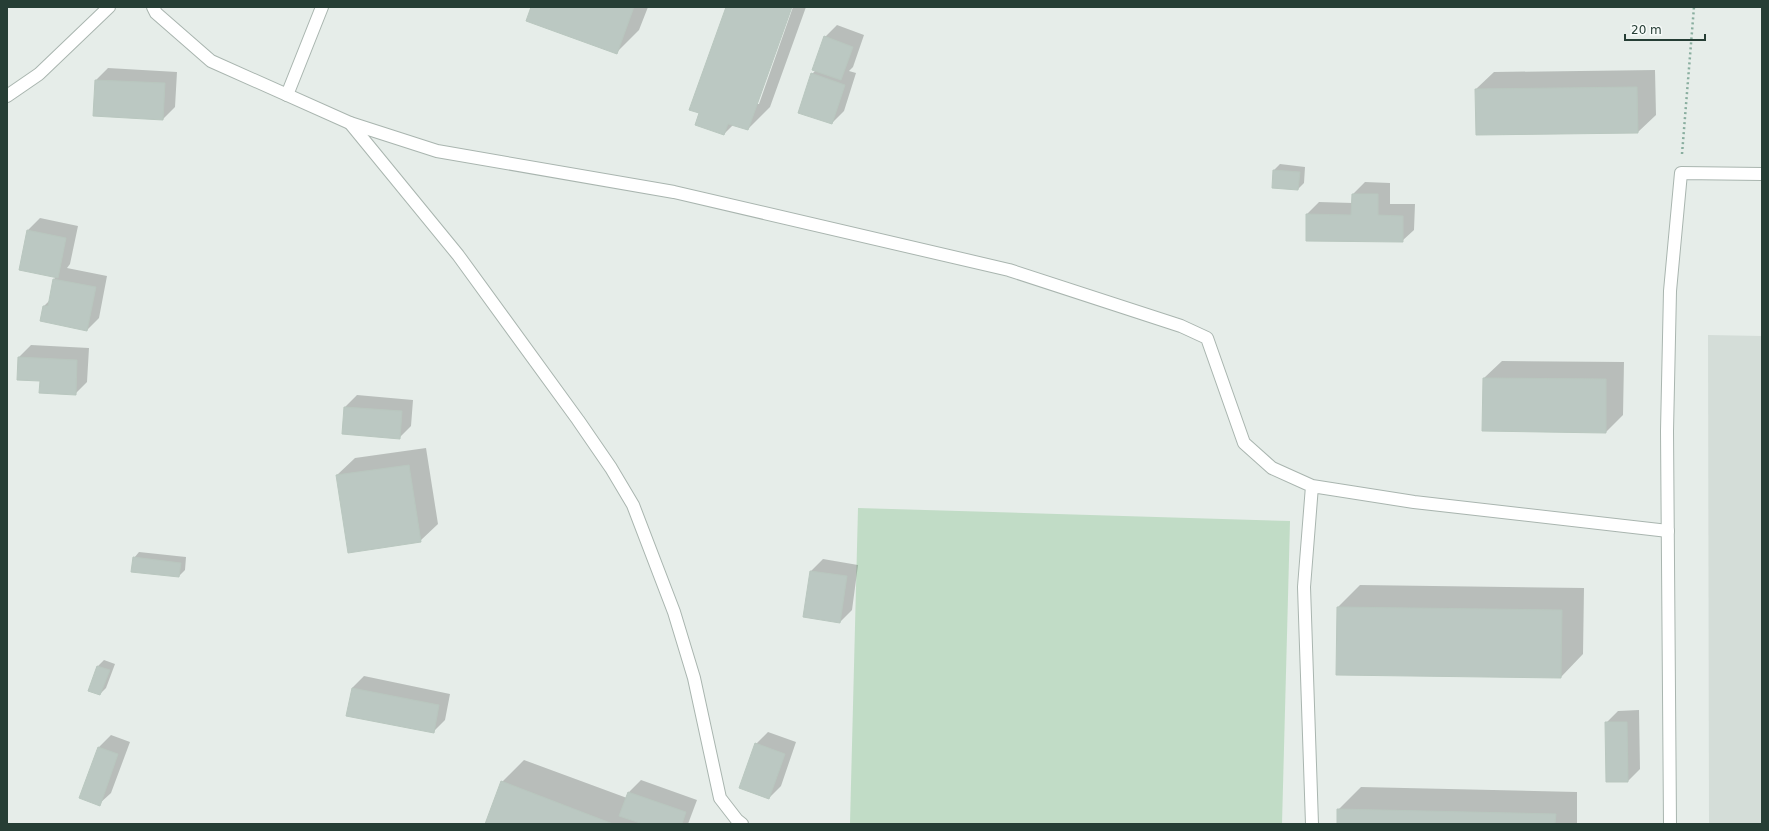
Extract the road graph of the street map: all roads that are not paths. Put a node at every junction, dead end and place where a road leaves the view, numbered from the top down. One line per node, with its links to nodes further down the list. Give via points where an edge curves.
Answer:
1 (109, 7): 5 (street, via 39,74)
2 (153, 7): 4 (street, via 156,13 211,61)
3 (322, 7): 4 (street)
4 (287, 95): 6 (street)
5 (7, 96)
6 (350, 123): 8 (street, via 437,151 674,192 1009,270 1180,326 1207,338 1244,443 1272,468); 10 (street, via 462,261 578,420 633,505 674,612 694,678 720,798)
7 (1762, 174): 9 (street, via 1681,173 1670,291)
8 (1312, 486): 9 (street, via 1414,502); 11 (street, via 1304,587)
9 (1668, 531): 12 (street)
10 (742, 824)
11 (1312, 824)
12 (1670, 824)

